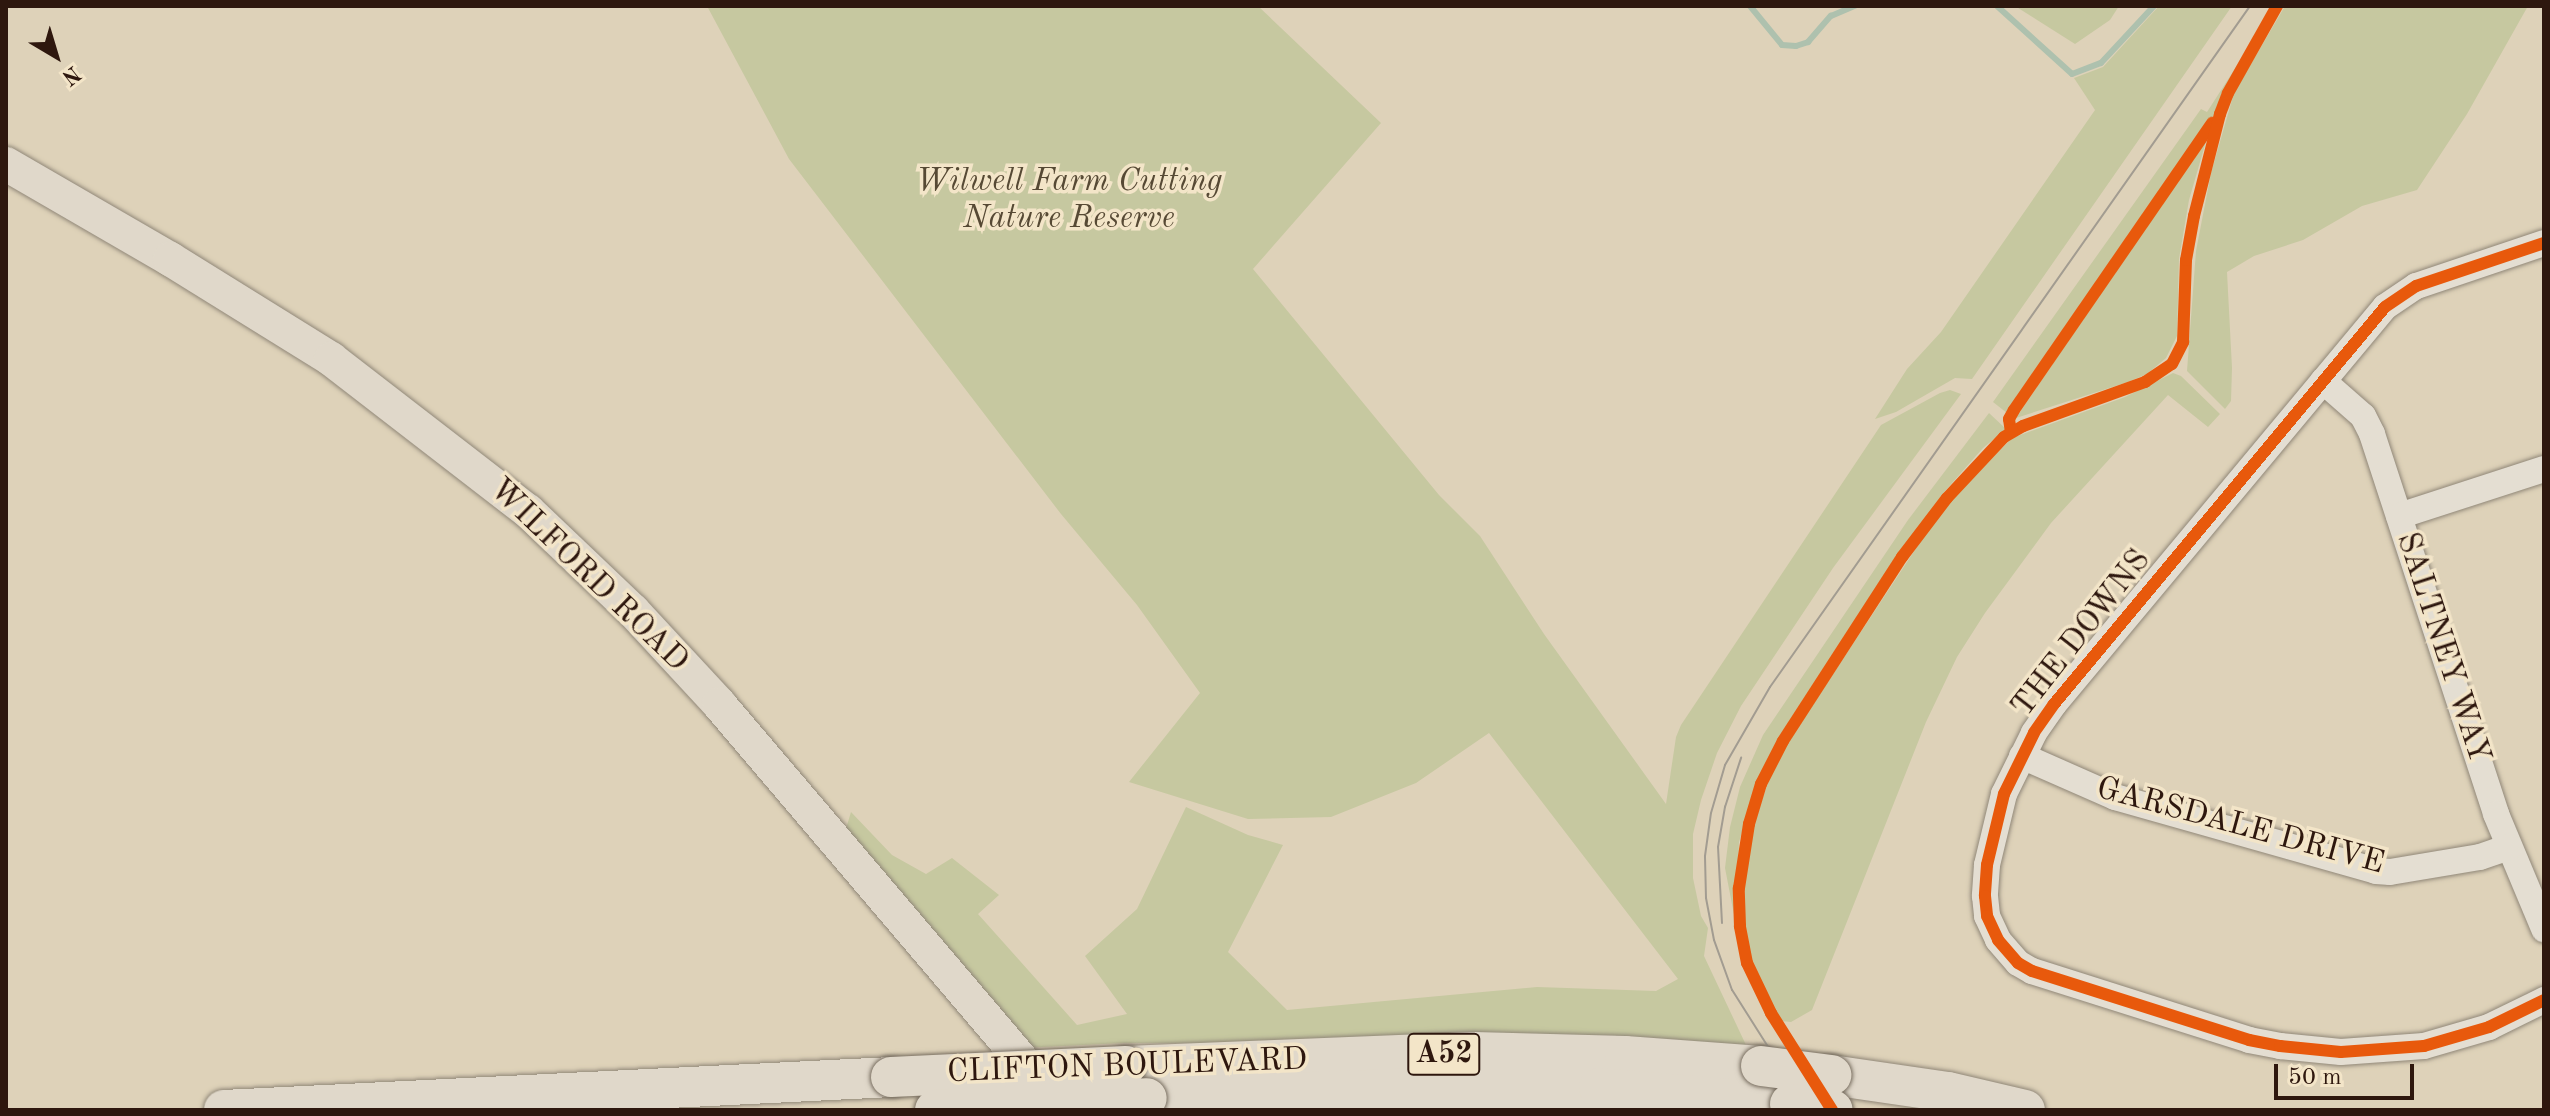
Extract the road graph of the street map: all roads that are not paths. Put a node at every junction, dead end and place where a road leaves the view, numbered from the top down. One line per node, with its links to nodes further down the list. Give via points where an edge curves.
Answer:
1 (6, 164): 14 (main road, WILFORD ROAD, via 331,359 528,511 633,611 719,704)
2 (2544, 243): 3 (street, THE DOWNS, via 2404,291)
3 (2323, 381): 5 (street, SALTNEY WAY, via 2368,424); 6 (street, THE DOWNS, via 2054,704)
4 (2544, 469): 5 (street)
5 (2399, 516): 7 (street, SALTNEY WAY)
6 (2022, 756): 7 (street, GARSDALE DRIVE, via 2115,797 2376,871 2480,857); 9 (street, THE DOWNS, via 1994,830 1985,896 1998,940 2032,971 2249,1040 2341,1052 2447,1041)
7 (2509, 847): 8 (street, SALTNEY WAY)
8 (2544, 929)
9 (2544, 1000)
10 (1137, 1082): 11 (highway, CLIFTON BOULEVARD / A52, bridge, via 1599,1088 1790,1104); 11 (highway, CLIFTON BOULEVARD / A52, bridge, via 1474,1052 1761,1066); 12 (highway, CLIFTON BOULEVARD / A52, bridge, via 891,1077); 13 (highway, CLIFTON BOULEVARD / A52, bridge)
11 (1832, 1093): 15 (highway, CLIFTON BOULEVARD / A52, via 1948,1092)
12 (224, 1110)
13 (935, 1110)
14 (1065, 1110)
15 (2025, 1110)

